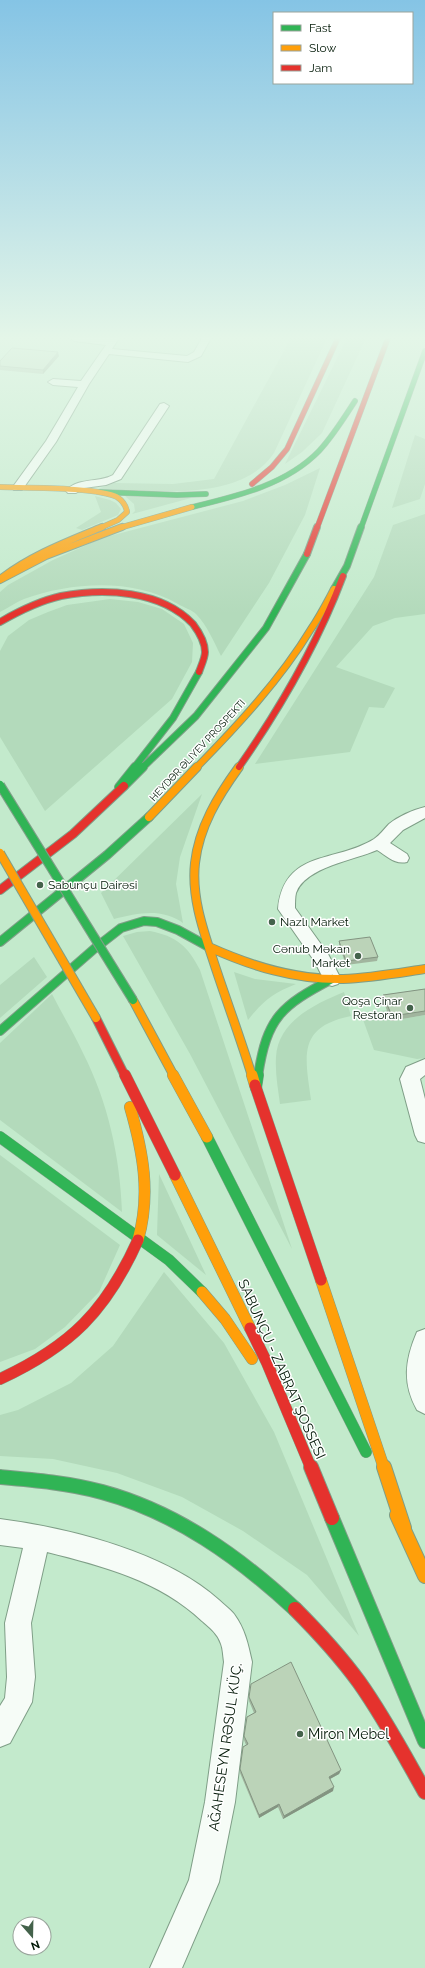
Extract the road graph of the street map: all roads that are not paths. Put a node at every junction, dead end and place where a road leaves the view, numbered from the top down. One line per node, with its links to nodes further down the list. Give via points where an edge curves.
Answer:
1 (58, 430): 9 (street)
2 (148, 430): 10 (street, via 117,477 109,481 78,486)
3 (295, 430): 7 (main road, via 286,449 272,468)
4 (335, 430): 12 (main road, via 304,465 270,483)
5 (353, 430): 17 (main road, via 304,562 266,628 196,716)
6 (396, 430): 13 (main road, HEYDƏR ƏLIYEV PROSPEKTI)
7 (256, 482): 11 (main road, via 195,495); 12 (main road)
8 (0, 487): 9 (main road)
9 (18, 488): 10 (main road)
10 (72, 490): 11 (main road)
11 (100, 492): 14 (main road, via 122,500 127,508 124,517 35,555 11,569)
12 (219, 500): 14 (main road, via 93,535 37,558)
13 (347, 566): 23 (main road, HEYDƏR ƏLIYEV PROSPEKTI, via 311,630 234,729 147,819); 26 (main road, via 331,612 309,656 218,797 202,828 197,846 194,877 200,916)
14 (0, 579)
15 (0, 622): 17 (main road, via 28,605 76,593 100,591 156,601 179,612 195,625 204,644 205,655 200,672 160,737)
16 (0, 785): 42 (main road, bridge, via 133,1000 229,1177)
17 (107, 802): 22 (main road, via 72,834)
18 (425, 812): 19 (street, via 397,826)
19 (379, 844): 21 (street); 28 (street, via 308,870 290,886 285,900 290,918 322,959)
20 (0, 853): 29 (main road, bridge)
21 (401, 858)
22 (0, 890)
23 (14, 932): 24 (main road, HEYDƏR ƏLIYEV PROSPEKTI); 25 (main road)
24 (0, 942)
25 (0, 945)
26 (209, 947): 28 (main road, via 237,961 259,968 304,977); 30 (main road, via 157,922 144,921 121,928); 32 (main road)
27 (425, 969): 28 (main road)
28 (332, 979): 32 (main road, via 305,993 288,1006 270,1027)
29 (96, 1018): 35 (main road, via 136,1124 142,1151 145,1204); 41 (main road, SABUNÇU - ZABRAT ŞOSSESI, via 185,1194 263,1356)
30 (0, 1031)
31 (425, 1067): 33 (street, via 413,1072 410,1080)
32 (256, 1091): 45 (main road)
33 (425, 1136)
34 (0, 1137): 35 (main road)
35 (139, 1238): 37 (main road, via 169,1260 203,1292 225,1319); 39 (main road, via 124,1272 102,1307 76,1334 45,1358 17,1373)
36 (425, 1340): 40 (street, via 417,1373 419,1391)
37 (255, 1364)
38 (263, 1377): 41 (main road)
39 (0, 1378)
40 (425, 1402)
41 (307, 1456): 50 (main road, SABUNÇU - ZABRAT ŞOSSESI)
42 (369, 1458)
43 (376, 1472): 45 (main road)
44 (0, 1477): 51 (main road, via 59,1483 105,1493 193,1531 235,1558 274,1590 336,1653 368,1697)
45 (404, 1528): 48 (main road)
46 (0, 1532): 47 (street, AĞAHESEYN RƏSUL KÜÇ.)
47 (38, 1537): 49 (street, via 18,1623 21,1677 18,1702); 52 (street, AĞAHESEYN RƏSUL KÜÇ., via 103,1553 155,1574 195,1596 224,1623 234,1638 238,1662 220,1802 204,1882)
48 (425, 1576)
49 (0, 1732)
50 (425, 1741)
51 (425, 1792)
52 (166, 1968)

